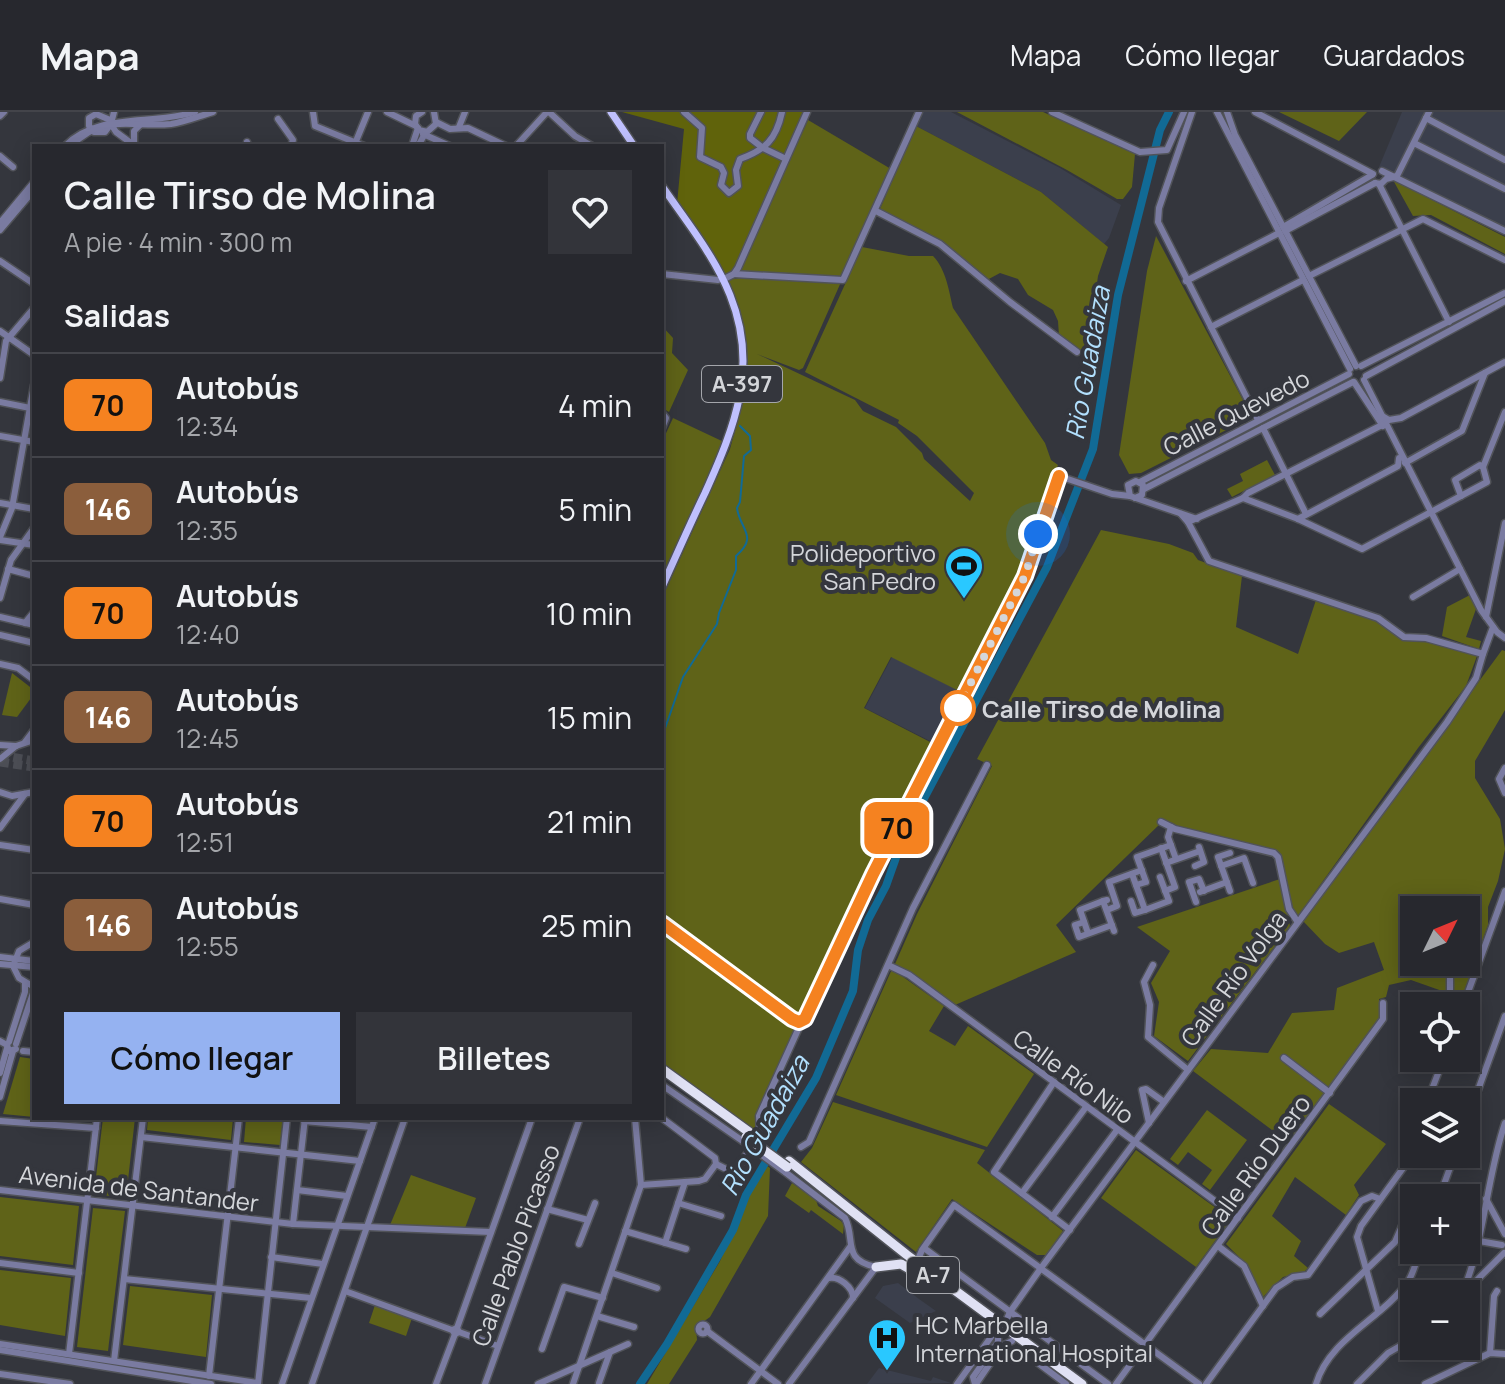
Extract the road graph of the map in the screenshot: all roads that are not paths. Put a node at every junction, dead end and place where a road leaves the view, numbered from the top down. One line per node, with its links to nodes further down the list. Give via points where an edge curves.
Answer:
1 (82, 112): 23 (street)
2 (114, 112): 29 (street)
3 (195, 112): 28 (street)
4 (213, 112): 28 (street, via 176,123)
5 (313, 112): 42 (street, via 314,125)
6 (387, 112): 32 (street)
7 (407, 112): 22 (street)
8 (465, 112): 30 (street)
9 (548, 112): 35 (street); 46 (street)
10 (611, 112): 47 (main road)
11 (684, 112): 48 (street, via 702,128 700,157 724,170 721,185 726,192 738,186 740,159)
12 (761, 112): 48 (street, via 750,134)
13 (782, 112): 48 (street)
14 (807, 112): 50 (street)
15 (919, 112): 61 (street)
16 (1052, 112): 26 (street, via 1140,152 1167,150)
17 (1193, 112): 26 (street)
18 (1217, 112): 65 (street)
19 (1227, 112): 65 (street)
20 (1255, 112): 53 (street)
21 (366, 113): 42 (street)
22 (420, 113): 32 (street)
23 (92, 115): 29 (street, via 104,115); 31 (street)
24 (433, 115): 30 (street, via 450,129); 32 (street, via 433,129)
25 (1428, 115): 36 (street); 51 (street)
26 (1186, 116): 72 (street, via 1159,208 1159,226)
27 (278, 119): 41 (street)
28 (147, 121): 29 (street); 40 (street, via 134,131)
29 (111, 122): 31 (street); 33 (street); 34 (street)
30 (459, 127): 45 (street)
31 (90, 128): 33 (street); 37 (street); 38 (street)
32 (421, 130): 43 (street); 44 (street)
33 (105, 132): 34 (street)
34 (118, 134): 39 (street)
35 (579, 141)
36 (1414, 143): 54 (street); 59 (street)
37 (67, 144)
38 (73, 144)
39 (132, 144)
40 (135, 144)
41 (292, 144)
42 (354, 144)
43 (416, 144)
44 (446, 144)
45 (502, 144)
46 (518, 144)
47 (633, 144)
48 (763, 148): 50 (street)
49 (0, 156): 52 (street)
50 (786, 159): 61 (street, via 730,276 843,280)
51 (1505, 160)
52 (13, 167)
53 (1376, 173): 54 (street); 55 (street); 57 (street); 65 (street)
54 (1397, 176): 55 (street); 66 (street)
55 (1386, 179): 57 (street)
56 (32, 184): 62 (street)
57 (1377, 184): 63 (street); 65 (street)
58 (664, 189): 128 (main road, A-397, via 723,279 736,312 743,364 730,435)
59 (1505, 189)
60 (32, 192): 64 (street)
61 (876, 211): 81 (street, via 940,244)
62 (0, 223)
63 (1402, 229): 67 (street, via 1423,219); 70 (street); 77 (street)
64 (0, 230)
65 (1282, 230): 70 (street); 72 (street)
66 (1505, 231)
67 (1505, 260)
68 (0, 261): 73 (street)
69 (664, 274): 71 (street)
70 (1306, 278): 78 (street); 84 (street)
71 (718, 280)
72 (1186, 281): 78 (street)
73 (32, 283)
74 (1505, 293): 77 (street, Calle Quevedo)
75 (1505, 301): 87 (street)
76 (32, 310): 80 (street)
77 (1449, 322): 84 (street, Calle Quevedo)
78 (1211, 327): 94 (street)
79 (0, 331): 80 (street)
80 (10, 338): 82 (street); 86 (street)
81 (1077, 352)
82 (32, 354)
83 (1505, 362): 85 (street)
84 (1354, 369): 87 (street); 88 (street); 94 (street, Calle Quevedo)
85 (1485, 373): 90 (street, via 1394,420 1386,419); 101 (street, via 1459,435)
86 (0, 378)
87 (1365, 378): 88 (street, Calle Quevedo); 90 (street)
88 (1354, 382): 95 (street); 96 (street, Calle Quevedo)
89 (32, 396): 92 (street)
90 (1372, 398): 95 (street)
91 (0, 402): 92 (street)
92 (30, 408): 98 (street)
93 (1505, 412): 102 (street)
94 (1258, 420): 105 (street, Calle Quevedo)
95 (1384, 427): 100 (street); 103 (street)
96 (1263, 428): 103 (street); 105 (street, Calle Quevedo)
97 (0, 436): 98 (street)
98 (24, 440): 99 (street); 112 (street)
99 (32, 442)
100 (1400, 455): 101 (street); 116 (street, via 1398,466)
101 (1405, 463): 114 (street)
102 (1483, 467): 107 (street, via 1487,482); 107 (street, via 1455,480)
103 (1286, 475): 109 (street); 116 (street)
104 (1129, 483): 105 (street); 106 (street); 108 (street)
105 (1142, 488): 108 (street); 111 (street)
106 (1109, 492): 108 (street); 209 (street, via 1059,476 1025,576)
107 (1461, 496): 114 (street)
108 (1133, 497): 111 (street)
109 (1243, 498): 117 (street); 118 (street)
110 (0, 503): 112 (street)
111 (1155, 505): 115 (street)
112 (12, 506): 113 (street); 122 (street)
113 (32, 509)
114 (1430, 513): 118 (street, via 1362,549); 125 (street)
115 (1181, 514): 117 (street); 119 (street)
116 (1306, 514): 118 (street)
117 (1198, 519): 119 (street)
118 (1298, 519)
119 (1188, 522): 140 (street, via 1209,561 1378,618 1404,637)
120 (1505, 523): 133 (street)
121 (32, 530): 123 (street)
122 (0, 538): 123 (street)
123 (21, 543): 124 (street); 126 (street)
124 (32, 545)
125 (1460, 569): 129 (street); 133 (street)
126 (5, 571): 127 (street); 130 (street)
127 (32, 576)
128 (664, 583)
129 (1413, 597)
130 (0, 598)
131 (32, 614): 134 (street)
132 (0, 617): 134 (street)
133 (1486, 617): 136 (street)
134 (25, 623): 135 (street)
135 (32, 625)
136 (1493, 627): 138 (street); 140 (street, Calle Río Volga)
137 (0, 635): 139 (street)
138 (1505, 638)
139 (32, 643)
140 (1483, 654): 193 (street, Calle Río Volga, via 1476,678 1447,722)
141 (0, 664): 142 (street)
142 (32, 678)
143 (32, 737): 145 (street)
144 (0, 745): 145 (street)
145 (16, 746): 146 (street)
146 (0, 759)
147 (987, 765): 200 (street)
148 (1505, 768): 151 (street, via 1499,779)
149 (0, 792): 150 (street)
150 (31, 793): 154 (street)
151 (1505, 793)
152 (1161, 822): 153 (street)
153 (1171, 827): 155 (street); 157 (street)
154 (0, 828)
155 (1226, 841): 160 (street); 193 (street, via 1278,857 1289,909)
156 (0, 845): 159 (street)
157 (1171, 845): 158 (street); 163 (street)
158 (1161, 848): 166 (street); 169 (street, via 1137,857)
159 (32, 850)
160 (1230, 853): 162 (street); 165 (street)
161 (1190, 854): 163 (street); 164 (street, via 1200,849); 167 (street)
162 (1218, 857): 164 (street); 168 (street)
163 (1176, 859): 166 (street)
164 (1204, 862): 167 (street)
165 (1233, 862): 168 (street); 177 (street, via 1244,858)
166 (1166, 863): 170 (street)
167 (1195, 866): 173 (street)
168 (1221, 866): 176 (street)
169 (1142, 870): 171 (street); 174 (street)
170 (1170, 873): 172 (street); 179 (street)
171 (1132, 874): 178 (street); 184 (street, via 1109,882)
172 (1160, 877): 174 (street); 180 (street)
173 (1199, 879): 175 (street); 181 (street)
174 (1146, 882): 178 (street)
175 (1189, 882): 179 (street); 181 (street, via 1195,898)
176 (1227, 882): 181 (street); 182 (street)
177 (1253, 883)
178 (1136, 885): 185 (street)
179 (1175, 887): 180 (street)
180 (1165, 891): 192 (street, via 1169,901)
181 (1204, 891)
182 (1230, 891)
183 (1505, 891): 205 (street)
184 (1114, 897): 187 (street); 190 (street)
185 (1141, 898): 188 (street); 192 (street)
186 (0, 899): 189 (street)
187 (1103, 901): 191 (street); 191 (street, via 1080,910 1084,922 1075,925 1079,937 1113,928)
188 (1131, 901): 190 (street); 192 (street, via 1135,913)
189 (32, 905)
190 (1117, 906): 191 (street)
191 (1107, 910)
192 (1145, 910)
193 (1297, 921): 214 (street, Calle Río Volga)
194 (664, 924): 209 (street, via 792,1019)
195 (32, 943): 198 (street)
196 (0, 957): 198 (street)
197 (32, 961): 198 (street)
198 (14, 963): 199 (street); 202 (street); 203 (street)
199 (0, 964)
200 (888, 965): 218 (street, Calle Río Nilo); 246 (street, via 809,1142)
201 (1153, 965): 214 (street, via 1144,982 1150,1005 1148,1037)
202 (32, 967)
203 (25, 983): 204 (street); 211 (street)
204 (32, 987)
205 (1468, 992)
206 (32, 993): 211 (street)
207 (1383, 1003): 221 (street, Calle Río Duero, via 1383,1019)
208 (1505, 1016): 210 (street)
209 (802, 1021): 250 (street, via 759,1116 760,1134 748,1156 734,1173)
210 (1503, 1028): 220 (street)
211 (12, 1046): 212 (street); 216 (street); 222 (street)
212 (32, 1051)
213 (1284, 1058): 221 (street)
214 (1188, 1070): 223 (street, Calle Río Volga)
215 (664, 1071): 243 (highway, A-7)
216 (0, 1073)
217 (664, 1077): 243 (highway, A-7)
218 (1054, 1082): 224 (street, Calle Río Nilo); 257 (street, via 994,1172)
219 (664, 1086): 243 (street)
220 (1480, 1088)
221 (1330, 1093): 269 (street, Calle Río Duero)
222 (0, 1097)
223 (1164, 1102): 237 (street, Calle Río Volga); 237 (street, via 1142,1090)
224 (1086, 1107): 241 (street, Calle Río Nilo); 257 (street)
225 (97, 1120): 240 (street)
226 (143, 1120): 242 (street)
227 (239, 1120): 245 (street)
228 (287, 1120): 247 (street)
229 (305, 1120): 239 (street); 248 (street)
230 (374, 1120): 239 (street)
231 (404, 1120): 274 (street)
232 (531, 1120): 278 (street)
233 (579, 1120): 265 (street, Calle Pablo Picasso)
234 (635, 1120): 254 (street)
235 (664, 1120): 250 (street)
236 (0, 1121): 240 (street)
237 (1149, 1123): 244 (street, Calle Río Volga)
238 (1505, 1123): 260 (street)
239 (372, 1127): 249 (street)
240 (96, 1128): 261 (street)
241 (1117, 1130): 244 (street, Calle Río Nilo); 267 (street)
242 (141, 1137): 245 (street); 264 (street)
243 (746, 1137): 251 (highway, A-7, bridge)
244 (1135, 1142): 269 (street, Calle Río Nilo); 275 (street, Calle Río Volga)
245 (236, 1146): 247 (street); 268 (street)
246 (801, 1147)
247 (283, 1152): 248 (street); 271 (street)
248 (302, 1154): 249 (street); 256 (street)
249 (360, 1161): 258 (street)
250 (716, 1161): 253 (street, via 705,1179)
251 (787, 1167): 285 (street, via 845,1218); 288 (highway, A-7); 301 (highway, A-7)
252 (1403, 1168): 259 (street)
253 (685, 1182): 254 (street); 263 (street)
254 (641, 1185): 277 (street)
255 (0, 1190): 261 (street, Avenida de Santander)
256 (297, 1190): 258 (street); 272 (street)
257 (1022, 1193): 267 (street)
258 (347, 1196): 273 (street)
259 (1380, 1199): 295 (street, via 1357,1237); 311 (street, via 1361,1201 1308,1275 1276,1288)
260 (1486, 1199): 279 (street); 283 (street)
261 (87, 1200): 264 (street, Avenida de Santander); 296 (street)
262 (595, 1203): 270 (street)
263 (678, 1203): 266 (street); 281 (street)
264 (131, 1205): 268 (street, Avenida de Santander); 299 (street)
265 (547, 1209): 270 (street); 325 (street, Calle Pablo Picasso)
266 (721, 1216)
267 (1052, 1217): 275 (street)
268 (227, 1218): 271 (street, Avenida de Santander); 302 (street)
269 (1238, 1218): 284 (street, Calle Río Duero)
270 (588, 1220): 282 (street)
271 (275, 1222): 272 (street, Avenida de Santander); 289 (street)
272 (293, 1224): 273 (street, Avenida de Santander)
273 (336, 1227): 274 (street, Avenida de Santander); 291 (street)
274 (367, 1228): 278 (street, Avenida de Santander); 304 (street)
275 (1070, 1230): 294 (street, Calle Río Volga)
276 (1400, 1230): 295 (street)
277 (625, 1231): 281 (street); 297 (street)
278 (491, 1232): 319 (street)
279 (1480, 1235)
280 (1480, 1241): 283 (street)
281 (665, 1243): 286 (street)
282 (579, 1244)
283 (1504, 1245): 300 (street)
284 (1218, 1246): 311 (street, via 1244,1266); 326 (street, Calle Río Duero)
285 (850, 1247): 293 (street, via 860,1262); 298 (street)
286 (686, 1249)
287 (923, 1249): 288 (street); 294 (street, via 954,1205); 307 (street, via 920,1261); 313 (street)
288 (907, 1255): 307 (highway, A-7)
289 (271, 1257): 291 (street); 306 (street)
290 (0, 1263): 296 (street)
291 (323, 1264): 308 (street)
292 (1414, 1264): 312 (street, via 1407,1283)
293 (876, 1267): 301 (highway, via 901,1264); 310 (street)
294 (1041, 1268): 313 (street, Calle Río Volga); 326 (street)
295 (1365, 1272): 312 (street); 314 (street)
296 (79, 1273): 333 (street)
297 (612, 1273): 303 (street); 309 (street)
298 (828, 1278): 310 (street, via 836,1277 850,1288); 337 (street)
299 (124, 1279): 302 (street); 335 (street)
300 (1474, 1280)
301 (932, 1282): 316 (highway, A-7)
302 (219, 1288): 306 (street); 339 (street)
303 (657, 1288)
304 (345, 1291): 319 (street); 345 (street)
305 (1497, 1291): 332 (street)
306 (267, 1294): 308 (street); 343 (street)
307 (958, 1294): 317 (highway, A-7)
308 (311, 1298): 344 (street)
309 (603, 1298): 315 (street); 329 (street, via 564,1287)
310 (853, 1298): 352 (street)
311 (1263, 1306): 360 (street)
312 (1378, 1311): 361 (street, via 1332,1353)
313 (1010, 1312): 317 (street, Calle Río Volga); 357 (street)
314 (1320, 1314)
315 (597, 1316): 318 (street); 336 (street)
316 (984, 1320): 322 (highway, A-7); 331 (street, via 999,1337)
317 (1003, 1323): 356 (highway, A-7)
318 (634, 1327)
319 (456, 1331): 325 (street); 346 (street)
320 (707, 1331): 337 (street)
321 (991, 1337): 324 (street)
322 (1012, 1341): 331 (street); 355 (highway, A-7)
323 (628, 1344): 330 (street)
324 (985, 1345): 331 (street); 353 (street)
325 (498, 1346): 347 (street, Calle Pablo Picasso)
326 (1145, 1346): 358 (street, Calle Río Duero); 359 (street)
327 (1400, 1346): 362 (street)
328 (0, 1347): 333 (street); 342 (street)
329 (542, 1349)
330 (610, 1352): 336 (street); 340 (street)
331 (995, 1352): 354 (street)
332 (1490, 1353): 334 (street); 363 (street)
333 (69, 1354): 335 (street)
334 (1505, 1354)
335 (114, 1361): 339 (street)
336 (580, 1365): 348 (street); 349 (street)
337 (760, 1371): 350 (street); 351 (street)
338 (0, 1374): 341 (street)
339 (209, 1376): 343 (street)
340 (599, 1383)
341 (70, 1384)
342 (211, 1384)
343 (258, 1384)
344 (282, 1384)
345 (312, 1384)
346 (436, 1384)
347 (485, 1384)
348 (538, 1384)
349 (573, 1384)
350 (751, 1384)
351 (778, 1384)
352 (789, 1384)
353 (957, 1384)
354 (975, 1384)
355 (1069, 1384)
356 (1082, 1384)
357 (1108, 1384)
358 (1116, 1384)
359 (1199, 1384)
360 (1206, 1384)
361 (1316, 1384)
362 (1357, 1384)
363 (1425, 1384)

